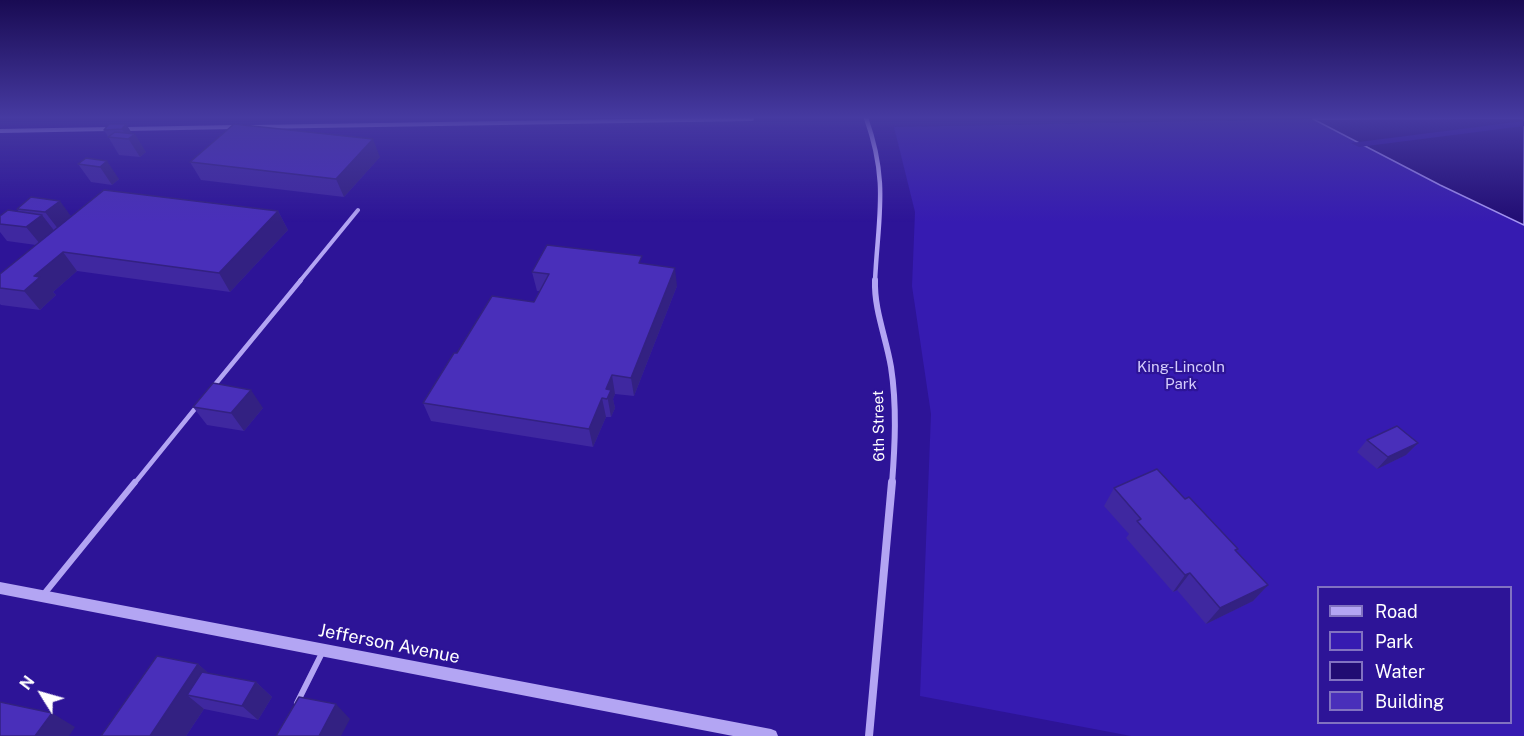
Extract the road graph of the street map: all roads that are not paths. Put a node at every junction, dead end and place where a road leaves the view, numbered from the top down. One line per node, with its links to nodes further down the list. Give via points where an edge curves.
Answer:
1 (877, 152): 10 (street, 6th Street, via 882,221 874,279 876,306 890,363 896,426)
2 (358, 210): 3 (lane)
3 (208, 393)
4 (201, 402): 6 (lane)
5 (0, 588): 6 (street, Jefferson Avenue)
6 (43, 596): 7 (street, Jefferson Avenue)
7 (324, 650): 8 (lane); 9 (street, Jefferson Avenue)
8 (295, 706)
9 (771, 736)
10 (869, 736)

